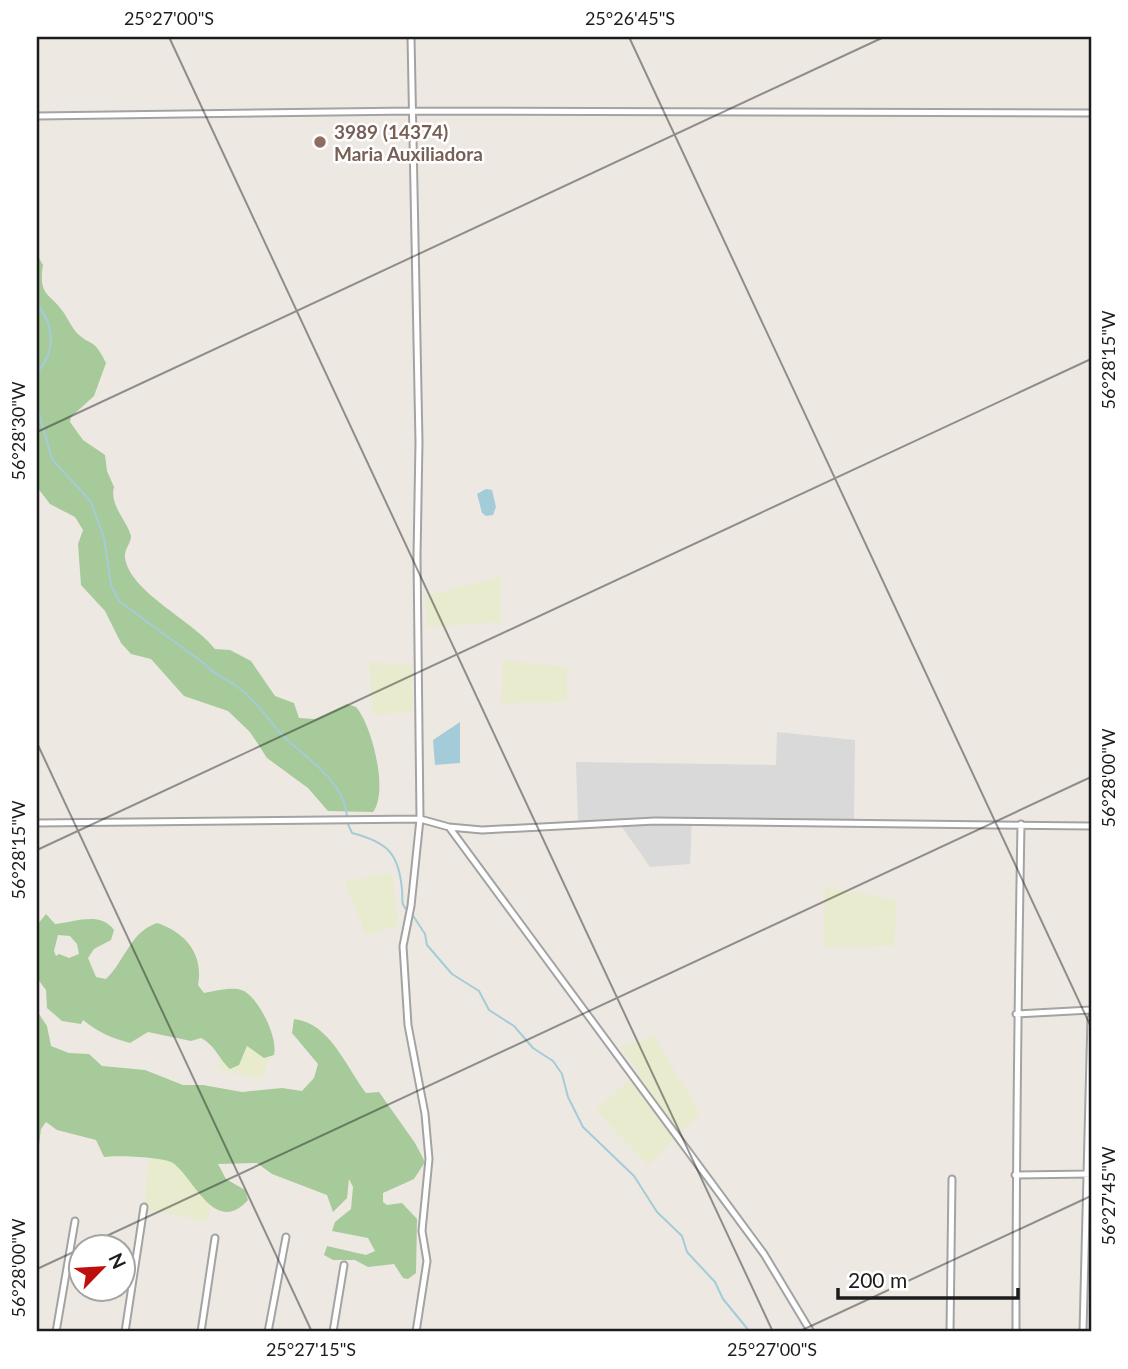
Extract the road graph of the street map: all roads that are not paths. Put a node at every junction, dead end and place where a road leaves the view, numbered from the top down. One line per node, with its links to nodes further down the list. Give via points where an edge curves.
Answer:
1 (411, 37): 2 (street)
2 (412, 111): 3 (street); 4 (street); 5 (street)
3 (1091, 113)
4 (37, 116)
5 (420, 819): 6 (street); 9 (street); 26 (street, via 403,946 408,1025 428,1139 422,1231 427,1261)
6 (37, 823)
7 (1021, 824): 8 (street); 9 (street, via 655,821 482,830); 11 (street)
8 (1091, 826)
9 (449, 827): 27 (street, via 764,1254)
10 (1091, 1010): 11 (street)
11 (1016, 1014): 14 (street)
12 (1091, 1018): 13 (street)
13 (1089, 1174): 14 (street); 30 (street)
14 (1015, 1175): 29 (street)
15 (952, 1179): 28 (street)
16 (144, 1207): 22 (street)
17 (75, 1221): 21 (street)
18 (286, 1237): 24 (street)
19 (215, 1238): 23 (street)
20 (344, 1265): 25 (street)
21 (56, 1332)
22 (125, 1332)
23 (201, 1332)
24 (268, 1332)
25 (333, 1332)
26 (416, 1332)
27 (811, 1332)
28 (950, 1332)
29 (1016, 1332)
30 (1083, 1332)

